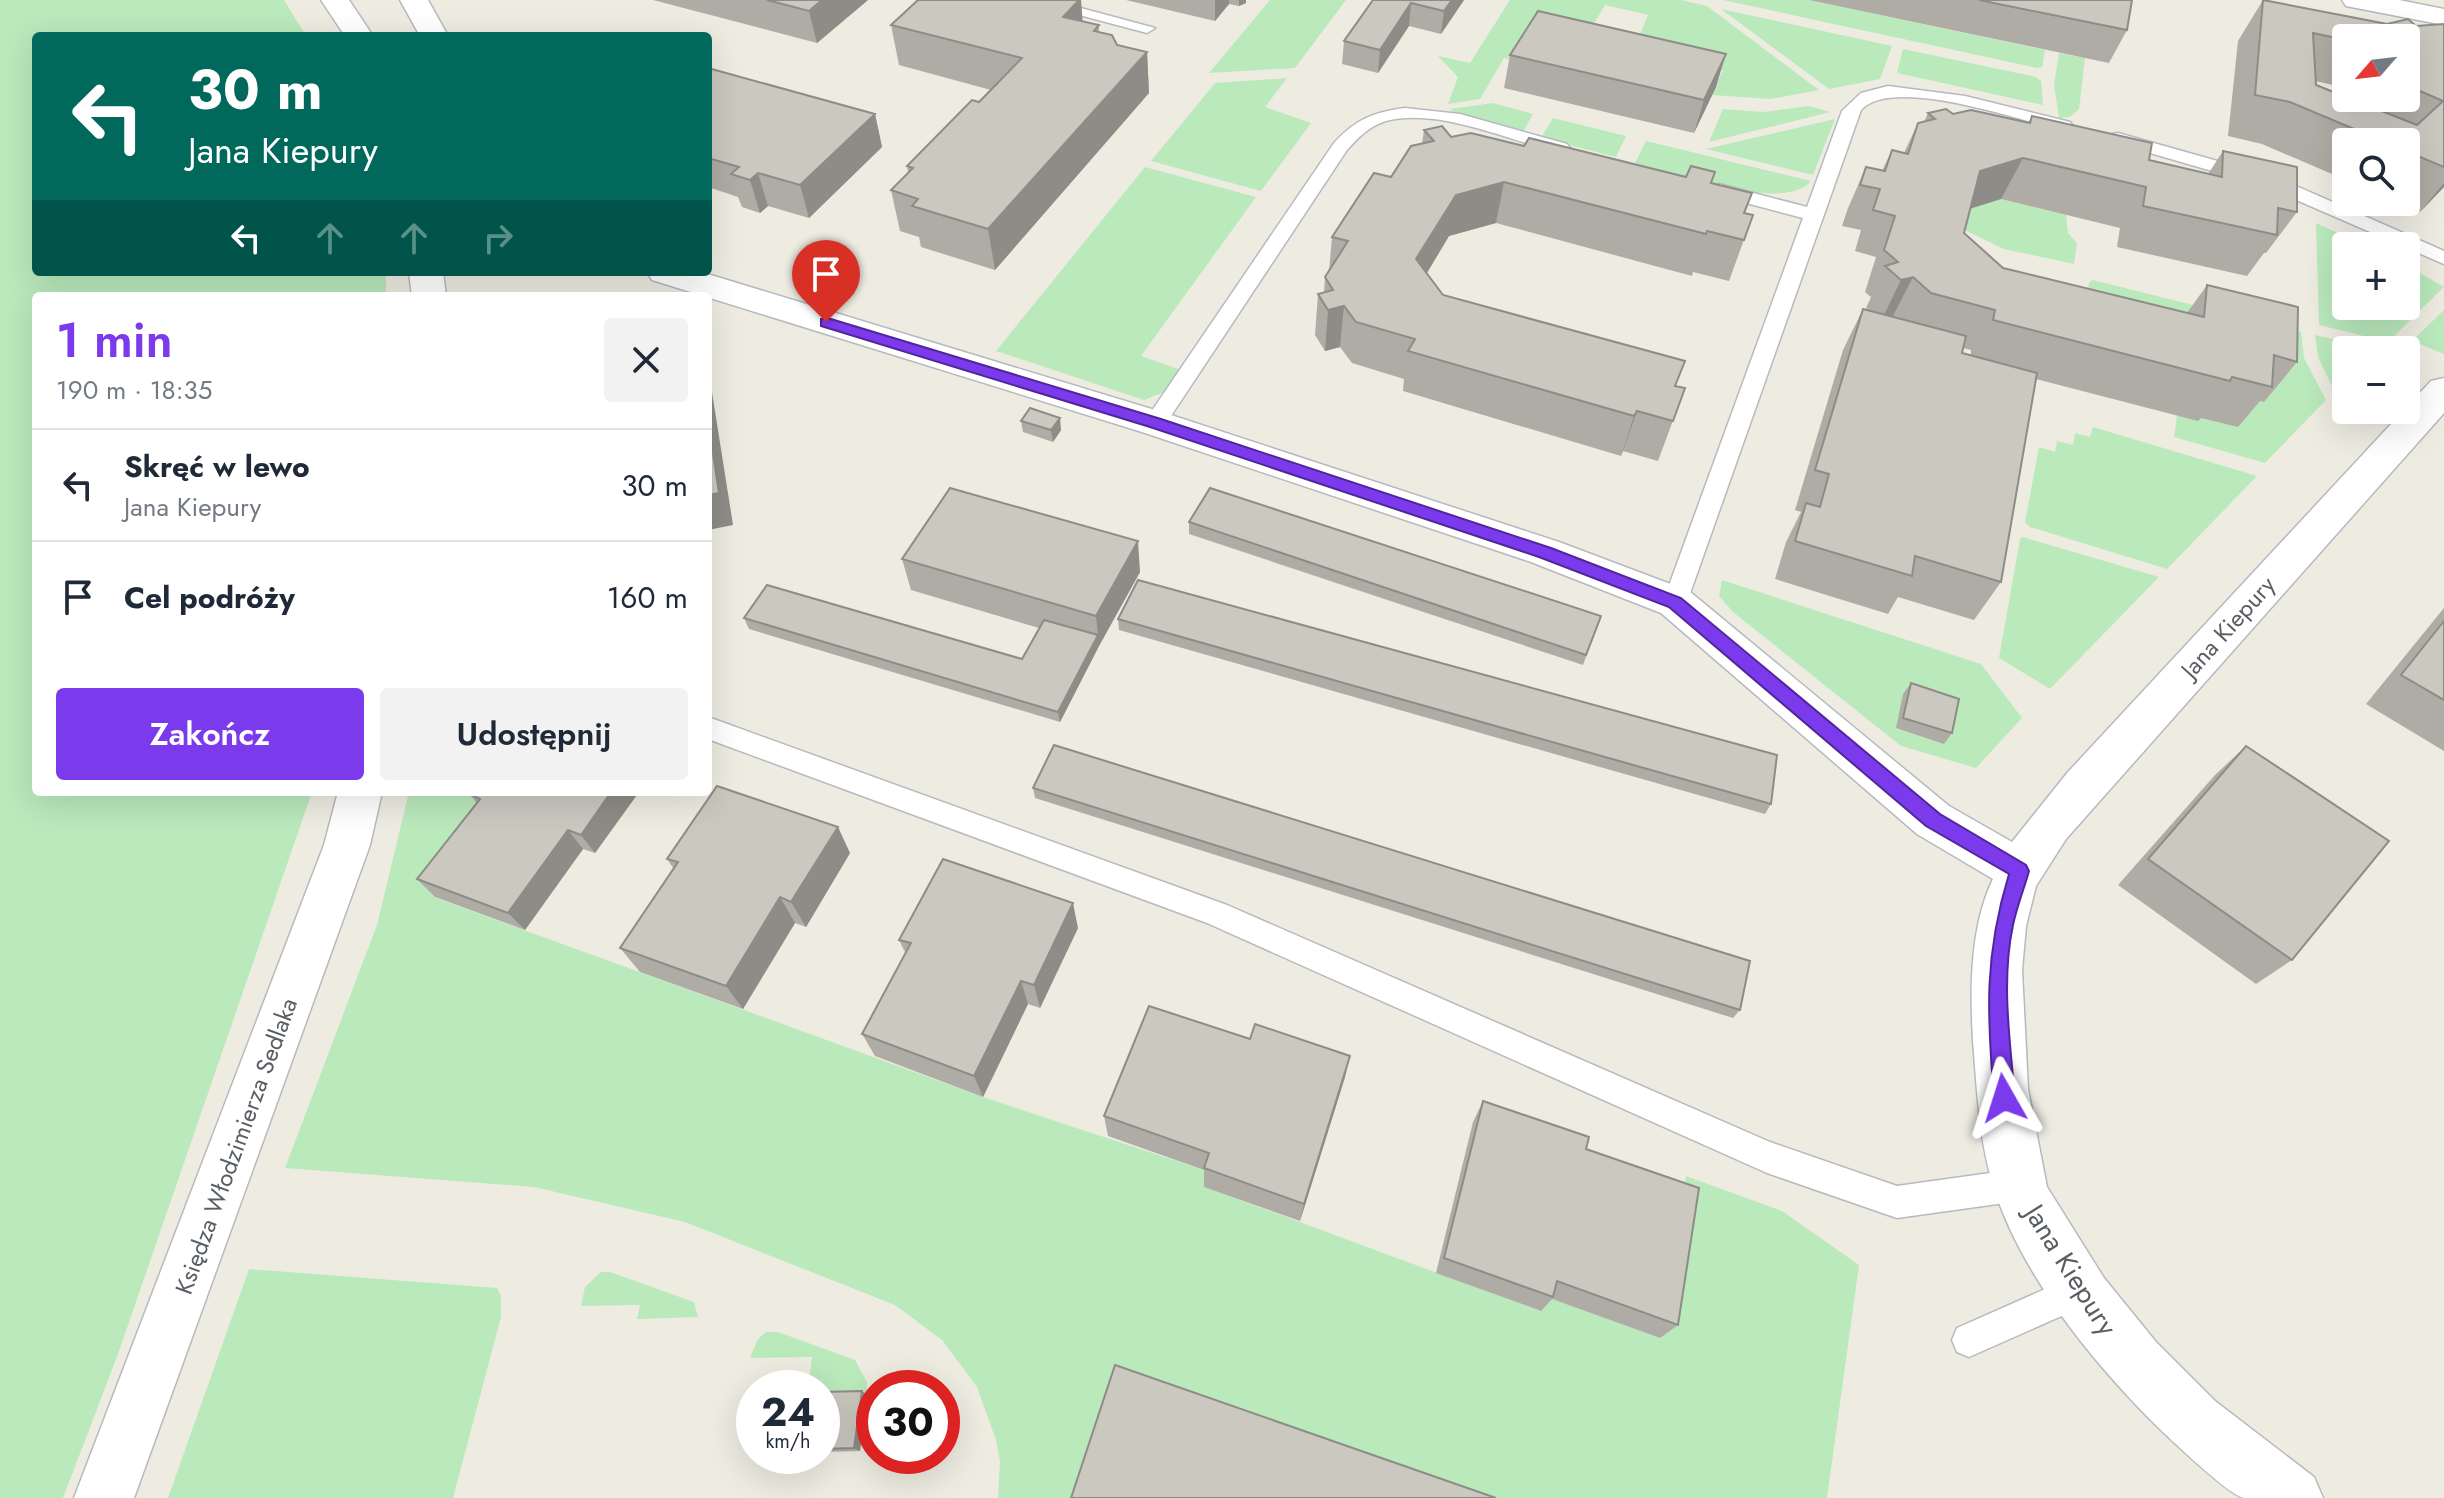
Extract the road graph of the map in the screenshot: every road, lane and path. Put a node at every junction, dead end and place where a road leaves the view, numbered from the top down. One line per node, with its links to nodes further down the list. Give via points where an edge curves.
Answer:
1 (335, 0): 7 (street)
2 (414, 0): 8 (street)
3 (1031, 0): 6 (lane)
4 (2356, 0): 5 (street)
5 (2444, 17)
6 (1147, 28)
7 (356, 32)
8 (432, 32)
9 (2077, 129): 13 (lane, via 1923,93 1870,94 1851,111)
10 (2104, 135): 14 (lane, via 2271,182)
11 (1585, 155): 17 (lane, via 1434,115 1397,113 1363,124 1340,147)
12 (1706, 187): 13 (lane)
13 (1812, 214): 18 (lane)
14 (2444, 258)
15 (677, 276): 17 (street)
16 (2444, 390): 21 (street, Jana Kiepury, via 2240,611 2047,830)
17 (1155, 423): 18 (street, via 1545,552)
18 (1675, 602): 21 (street, via 1933,820)
19 (712, 729): 22 (lane, via 1217,914 1810,1172 1897,1202)
20 (359, 796): 25 (street, Księdza Włodzimierza Sedlaka, via 347,845)
21 (2020, 871): 22 (street, Jana Kiepury, via 2003,926 1997,1008 2004,1098)
22 (2019, 1185): 23 (street, Jana Kiepury)
23 (2079, 1291): 24 (lane); 26 (street, Jana Kiepury, via 2166,1396 2210,1437)
24 (1969, 1340)
25 (104, 1498)
26 (2293, 1498)

